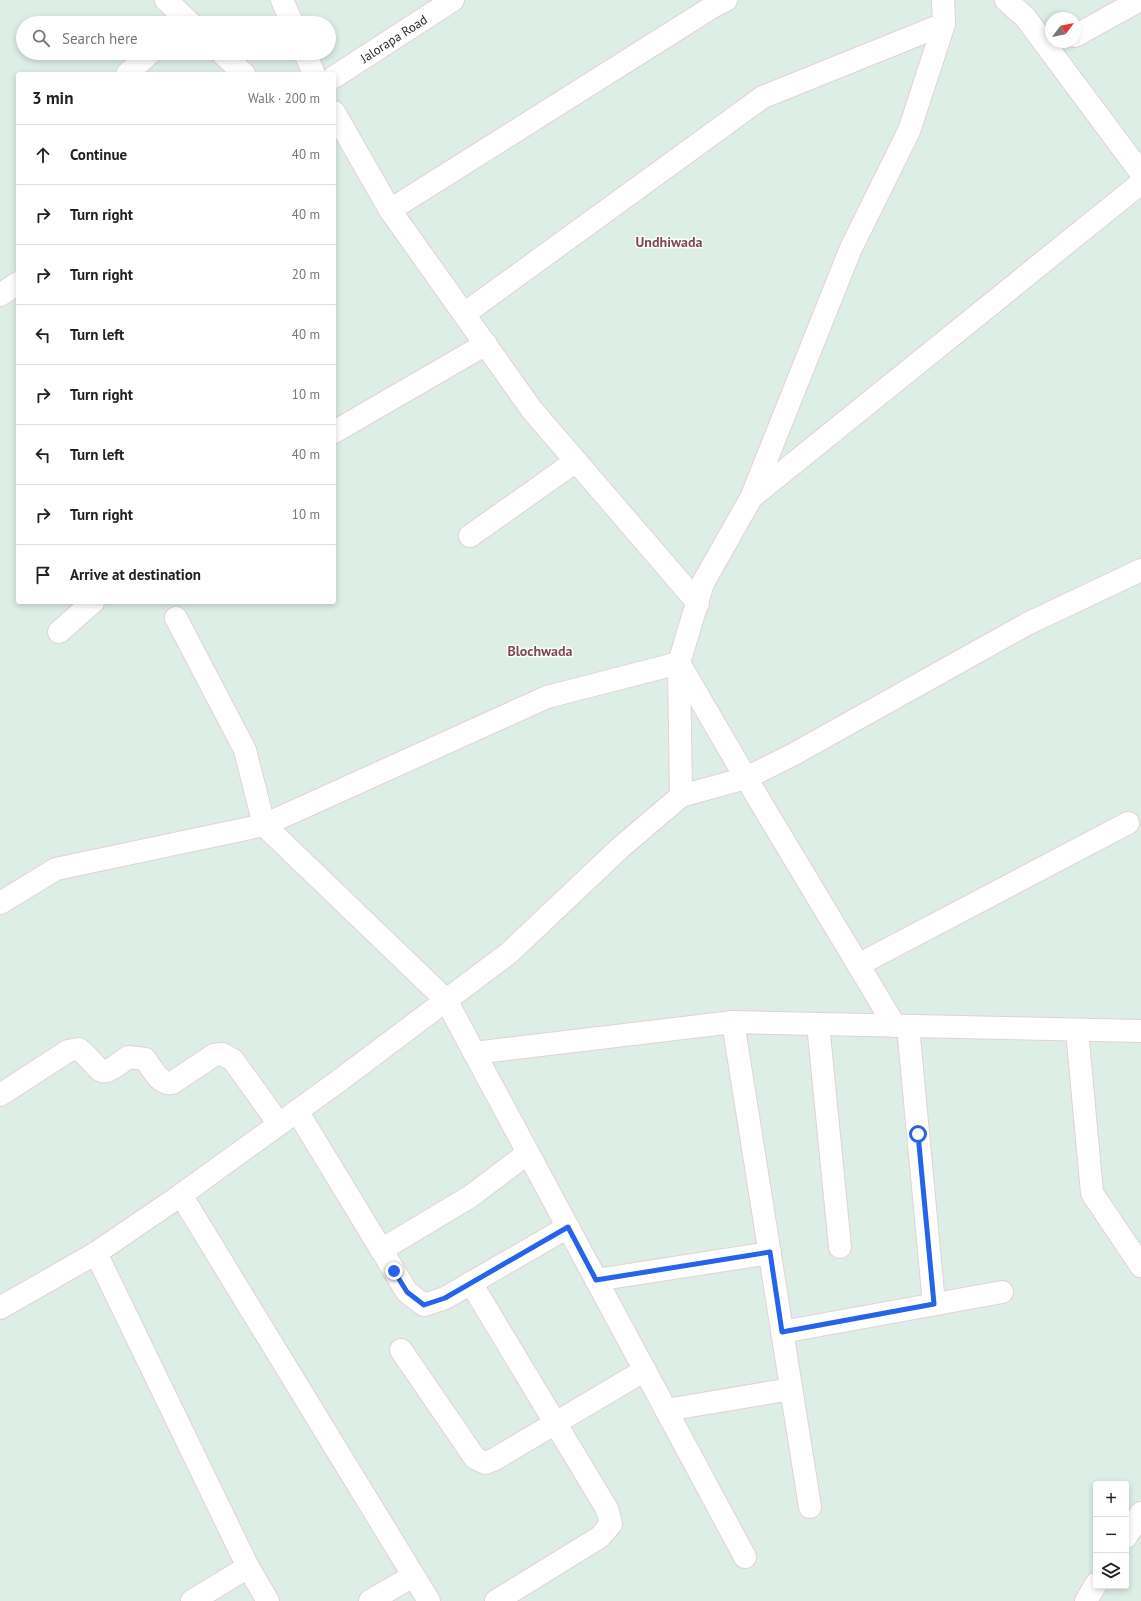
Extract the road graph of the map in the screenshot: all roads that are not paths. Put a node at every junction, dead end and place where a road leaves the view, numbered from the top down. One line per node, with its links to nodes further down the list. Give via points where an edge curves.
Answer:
1 (166, 0): 8 (street)
2 (282, 0): 9 (street)
3 (453, 0): 20 (street, Jalorapa Road)
4 (726, 0): 24 (street)
5 (943, 0): 10 (street)
6 (1006, 0): 12 (street)
7 (1140, 0): 11 (street)
8 (181, 16)
9 (289, 16)
10 (944, 24): 27 (street, via 763,97); 31 (street, via 909,132 851,248)
11 (1081, 33)
12 (1045, 35)
13 (1058, 48): 22 (street)
14 (142, 60): 17 (street)
15 (229, 60): 18 (street)
16 (308, 60): 19 (street)
17 (129, 72)
18 (242, 72)
19 (313, 72)
20 (336, 77)
21 (336, 116): 24 (street)
22 (1141, 173)
23 (1141, 183): 31 (street)
24 (390, 210): 27 (street)
25 (16, 284): 26 (street)
26 (0, 295)
27 (464, 314): 28 (street)
28 (486, 344): 29 (street); 30 (street, via 532,410)
29 (336, 431)
30 (576, 461): 32 (street); 34 (street)
31 (751, 498): 34 (street, via 704,583)
32 (470, 536)
33 (1141, 570): 39 (street, via 1027,624 794,754)
34 (698, 602): 38 (street)
35 (91, 604): 37 (street)
36 (176, 618): 42 (street, via 245,750)
37 (59, 632)
38 (679, 663): 39 (street); 40 (street); 42 (street, via 547,697)
39 (746, 778): 40 (street); 44 (street)
40 (681, 796): 45 (street, via 620,848 509,952)
41 (1128, 823): 44 (street)
42 (264, 824): 43 (street, via 56,869); 45 (street)
43 (0, 903)
44 (858, 964): 48 (street)
45 (446, 1000): 51 (street); 53 (street)
46 (733, 1022): 47 (street); 51 (street); 60 (street)
47 (818, 1024): 48 (street); 58 (street)
48 (901, 1026): 49 (street); 66 (street)
49 (1077, 1030): 50 (street); 62 (street, via 1092,1193)
50 (1141, 1031)
51 (474, 1053): 55 (street)
52 (0, 1095): 54 (street, via 68,1051 79,1049 97,1069 105,1072 112,1070 128,1057 145,1059 160,1080 167,1084 214,1055 222,1054 233,1060)
53 (297, 1111): 54 (street); 59 (street)
54 (279, 1124): 56 (street)
55 (528, 1153): 57 (street); 59 (street, via 471,1196)
56 (181, 1195): 61 (street); 79 (street)
57 (568, 1227): 63 (street); 64 (street)
58 (840, 1247)
59 (381, 1250): 64 (street, via 407,1292 424,1305 445,1298)
60 (770, 1252): 63 (street); 68 (street)
61 (96, 1253): 67 (street); 78 (street)
62 (1141, 1266)
63 (596, 1280): 70 (street)
64 (471, 1283): 73 (street)
65 (1002, 1292): 66 (street)
66 (934, 1304): 68 (street)
67 (0, 1308)
68 (782, 1332): 71 (street)
69 (400, 1350): 73 (street, via 475,1458 484,1463)
70 (645, 1370): 72 (street); 73 (street)
71 (791, 1389): 72 (street); 74 (street)
72 (666, 1410): 77 (street)
73 (556, 1423): 85 (street, via 607,1509 611,1524 600,1537)
74 (810, 1507)
75 (1141, 1513): 76 (street)
76 (1129, 1532)
77 (745, 1557)
78 (248, 1567): 81 (street); 82 (street)
79 (413, 1576): 83 (street); 84 (street)
80 (1093, 1589): 86 (street)
81 (192, 1601)
82 (268, 1601)
83 (370, 1601)
84 (429, 1601)
85 (496, 1601)
86 (1086, 1601)

